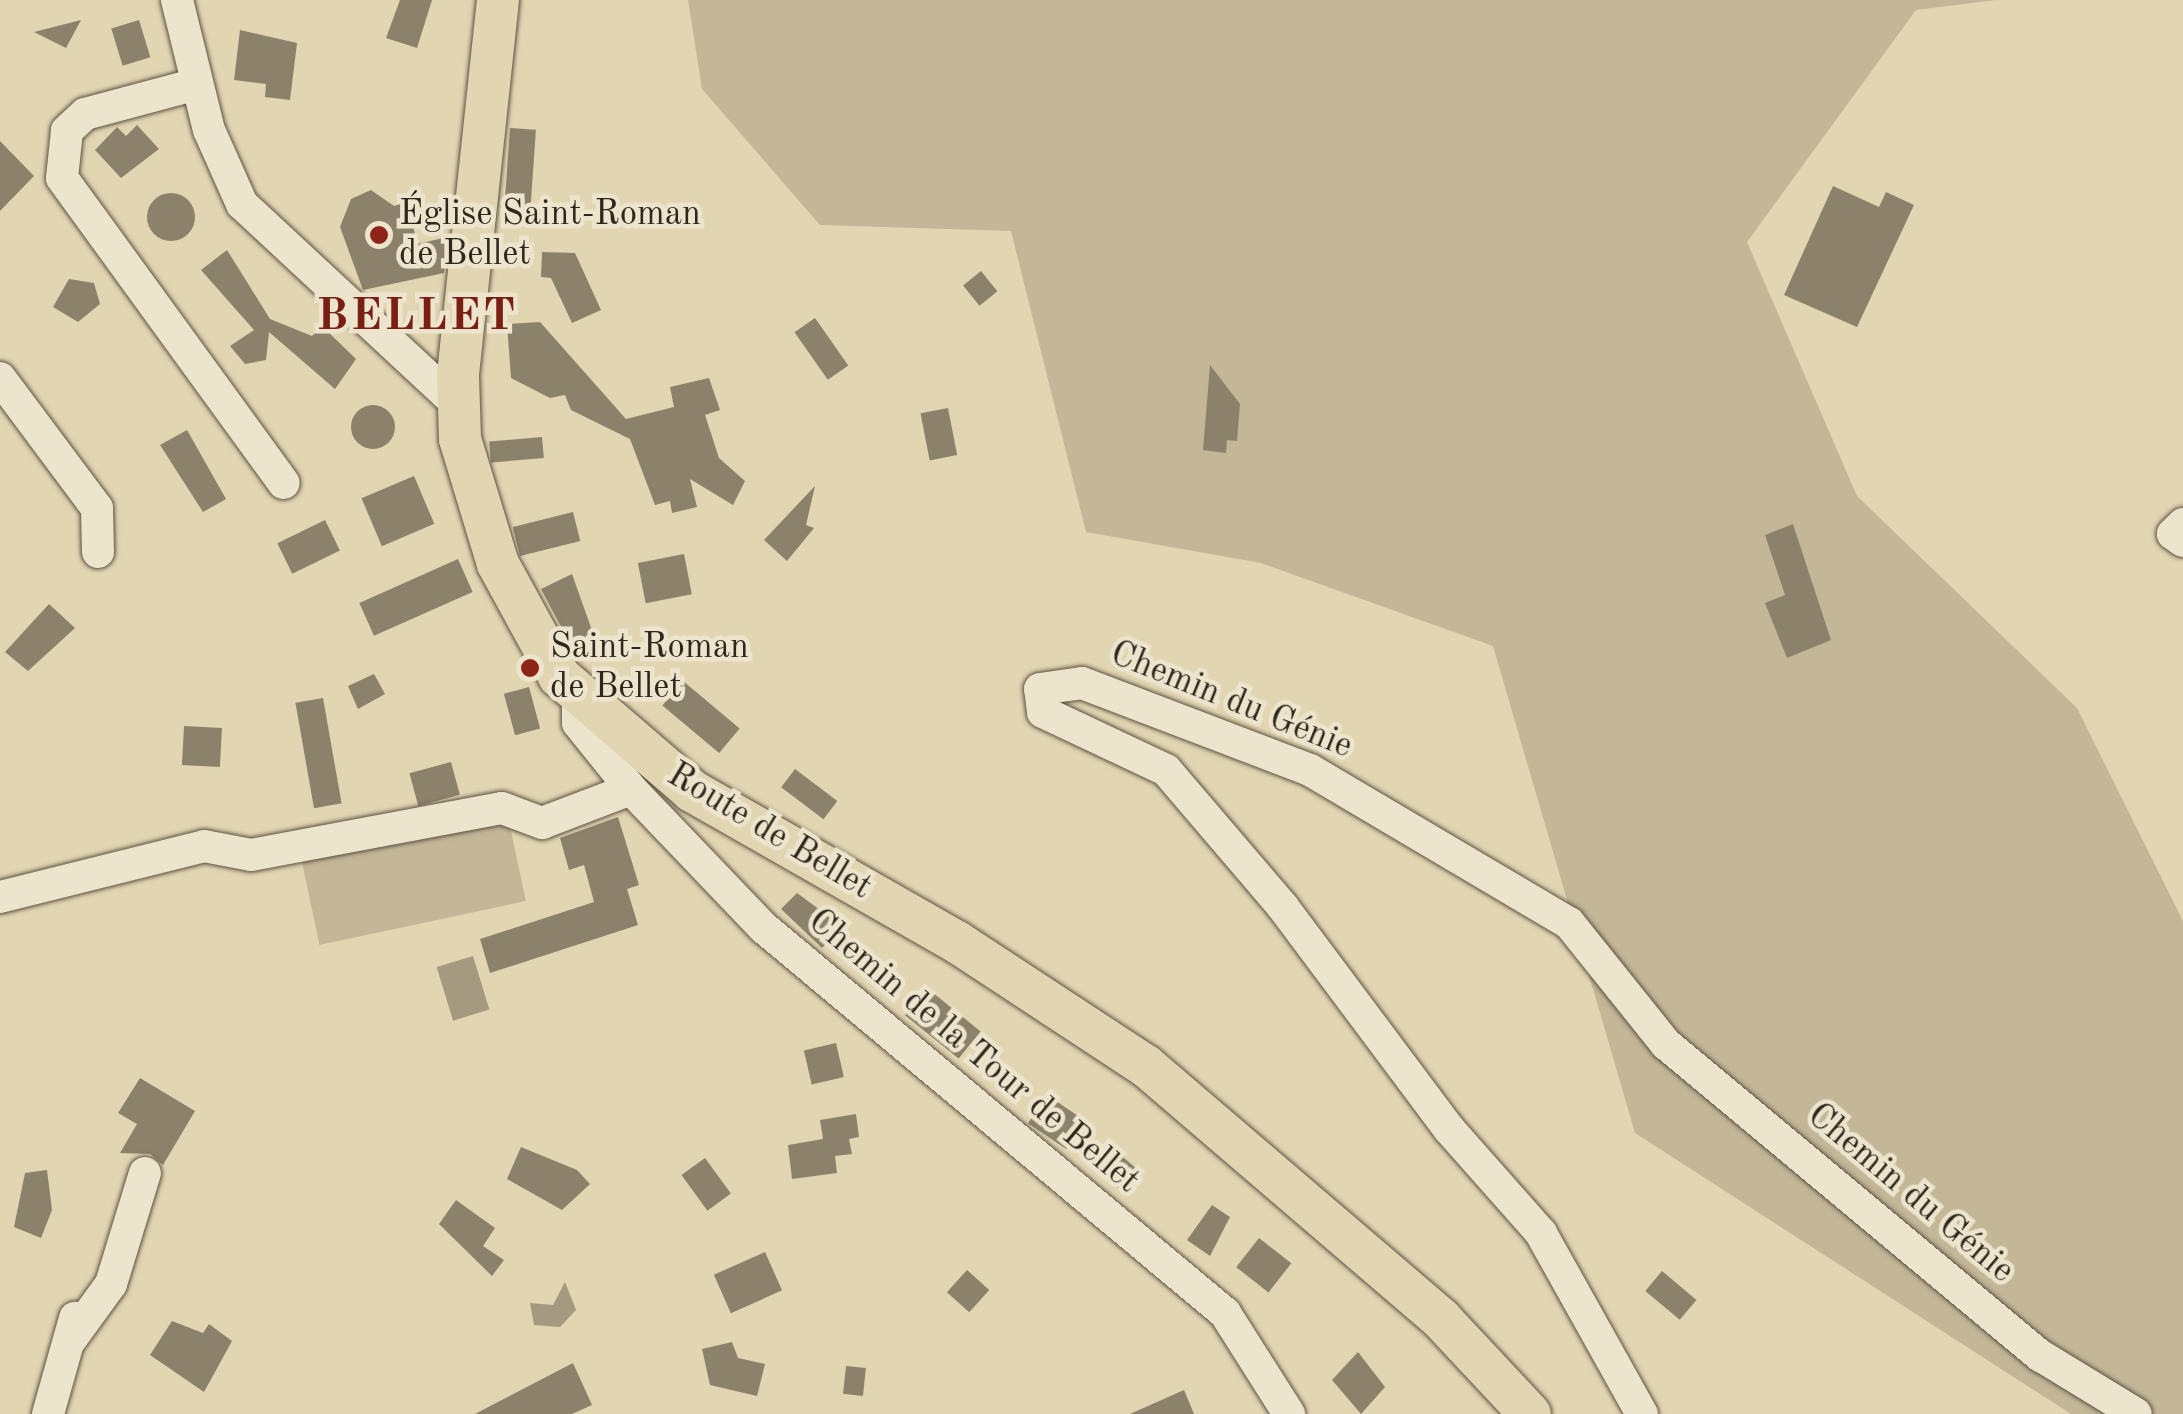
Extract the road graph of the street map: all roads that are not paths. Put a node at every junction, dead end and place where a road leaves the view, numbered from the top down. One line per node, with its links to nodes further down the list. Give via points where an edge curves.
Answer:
1 (177, 0): 3 (street)
2 (498, 0): 5 (main road, Route de Bellet)
3 (197, 84): 5 (street, via 242,204); 6 (street, via 85,114 67,131 62,178)
4 (0, 378): 9 (street, via 97,508)
5 (458, 406): 10 (main road, Route de Bellet, via 498,564)
6 (284, 482)
7 (2183, 524): 8 (street, via 2173,534)
8 (2183, 541)
9 (98, 552)
10 (578, 698): 11 (street, Chemin de la Tour de Bellet, via 578,722); 16 (main road, Route de Bellet, via 692,791 1131,1054 1440,1320)
11 (631, 789): 12 (street, via 542,824 502,808 251,855 204,846); 15 (street, Chemin de la Tour de Bellet, via 764,928 1225,1313)
12 (0, 897)
13 (146, 1173): 14 (street, via 111,1284 73,1326)
14 (48, 1414)
15 (1289, 1414)
16 (1530, 1414)
17 (1642, 1414): 18 (street, Chemin du Génie, via 1541,1232 1449,1129 1283,907 1166,770 1043,712 1040,689 1082,683 1310,770 1555,914 1666,1044 2041,1356)
18 (2136, 1414)

